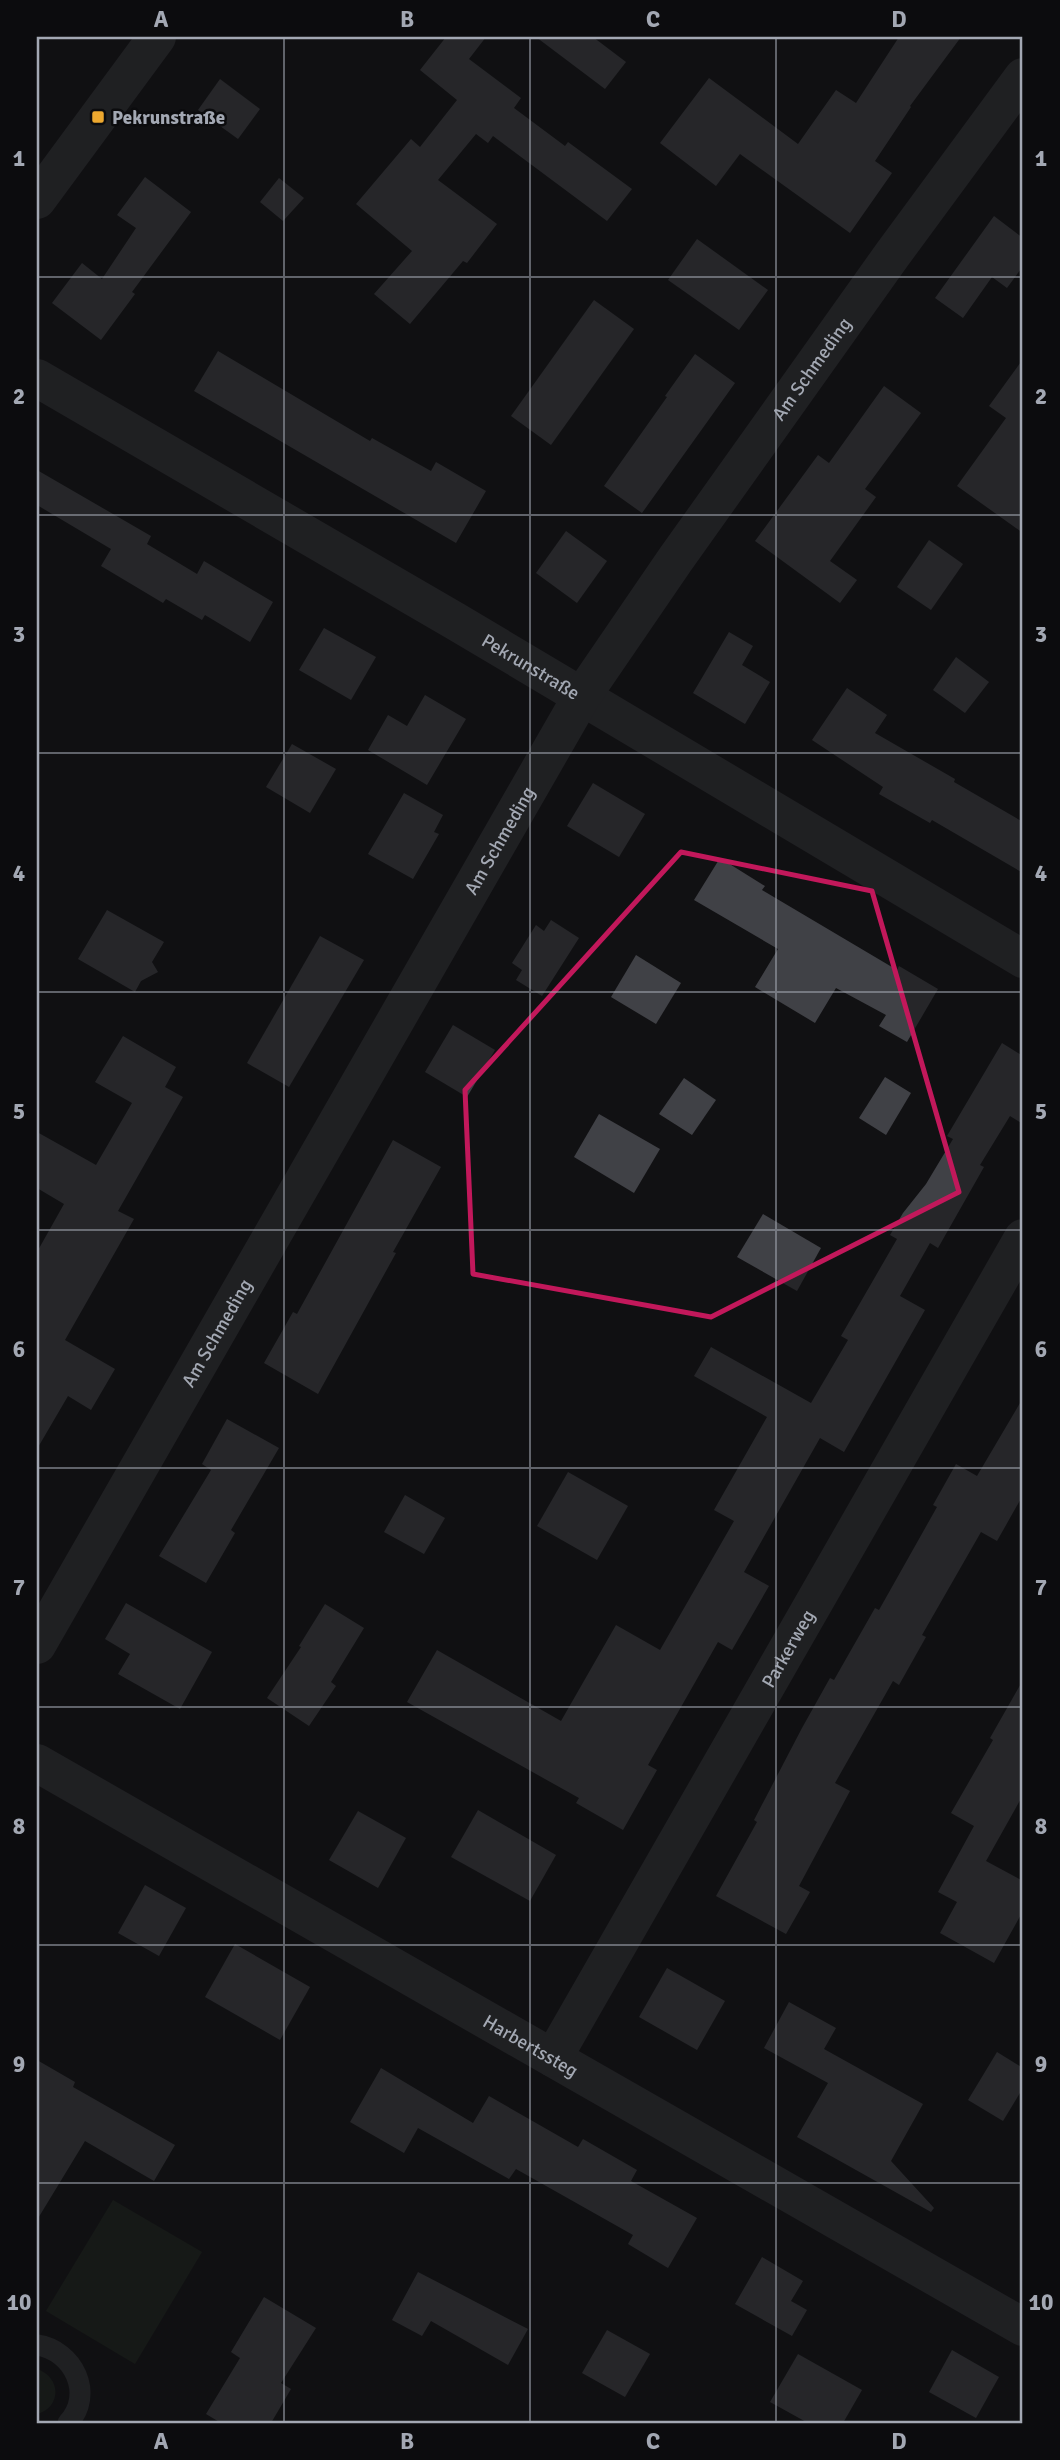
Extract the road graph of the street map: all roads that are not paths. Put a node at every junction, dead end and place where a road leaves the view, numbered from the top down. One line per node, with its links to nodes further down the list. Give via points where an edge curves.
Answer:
1 (157, 37): 3 (street)
2 (1023, 78): 5 (street, Am Schmeding)
3 (37, 200)
4 (37, 378): 5 (street, Pekrunstraße)
5 (582, 696): 6 (street, Pekrunstraße); 8 (street, Am Schmeding)
6 (1023, 959)
7 (1023, 1238): 10 (street, Parkerweg)
8 (37, 1645)
9 (37, 1763): 10 (street, Harbertssteg)
10 (552, 2057): 11 (street, Harbertssteg)
11 (1023, 2327)
12 (37, 2345): 13 (lane, via 58,2351 72,2364 80,2400)
13 (68, 2423)

